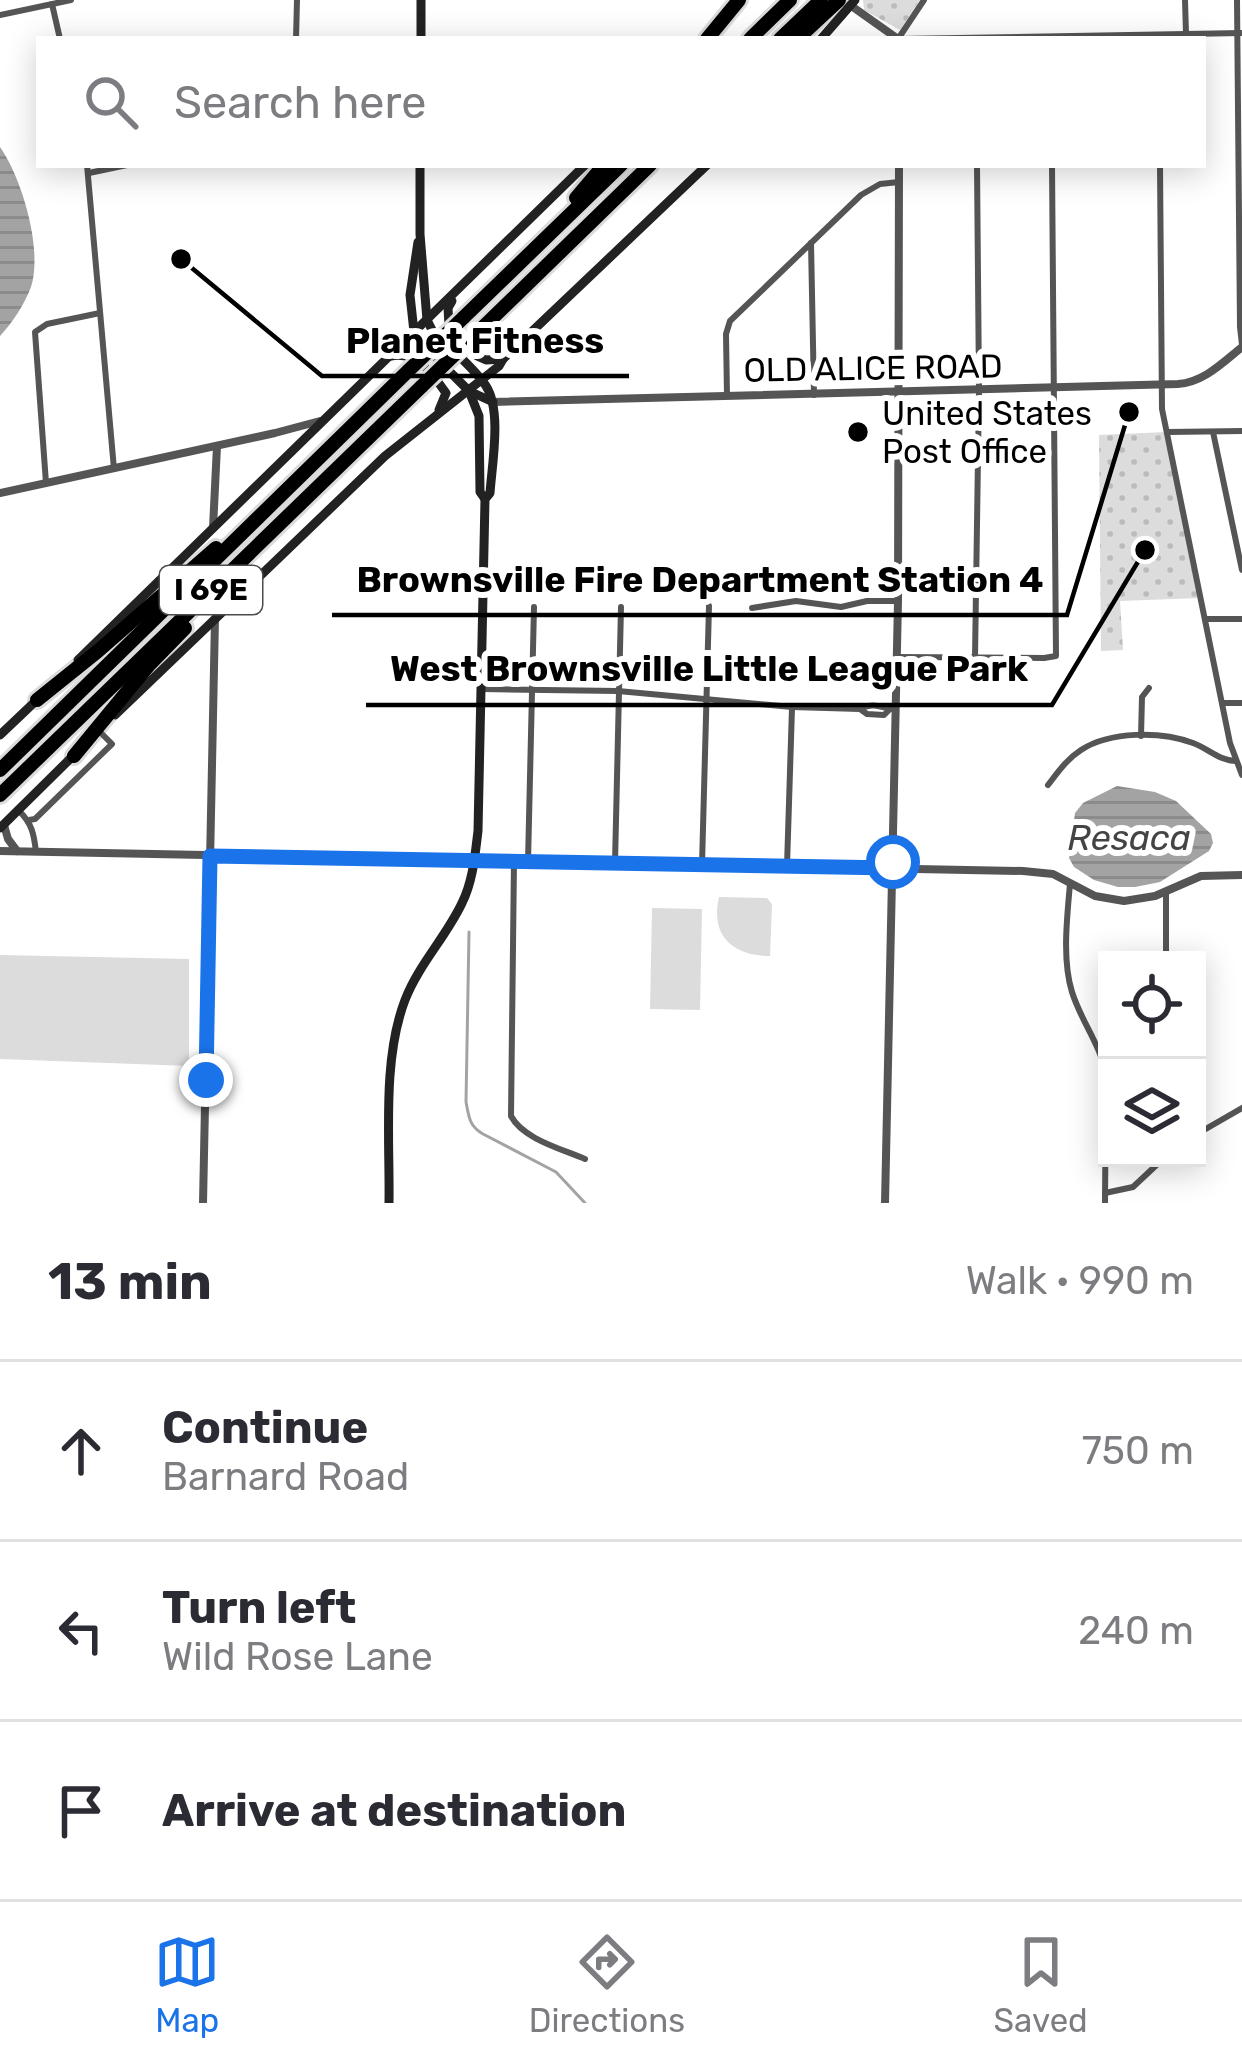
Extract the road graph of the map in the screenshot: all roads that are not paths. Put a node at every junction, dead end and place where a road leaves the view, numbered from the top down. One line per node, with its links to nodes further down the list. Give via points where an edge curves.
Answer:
1 (71, 0): 11 (street)
2 (297, 0): 16 (street)
3 (421, 0): 17 (main road)
4 (738, 0): 18 (highway)
5 (790, 0): 19 (highway)
6 (821, 0): 20 (highway)
7 (924, 0): 24 (street)
8 (1185, 0): 13 (street)
9 (1237, 0): 14 (street)
10 (848, 2): 21 (highway); 22 (main road); 23 (street)
11 (52, 4): 12 (street); 15 (street)
12 (0, 15)
13 (1186, 34): 14 (street); 25 (street)
14 (1239, 34): 47 (street)
15 (59, 36)
16 (296, 36)
17 (421, 36)
18 (706, 36)
19 (753, 36)
20 (783, 36)
21 (801, 36)
22 (823, 36)
23 (894, 36)
24 (900, 36)
25 (1168, 36)
26 (420, 168): 38 (main road)
27 (582, 168): 41 (main road)
28 (601, 168): 40 (highway)
29 (618, 168): 40 (highway, I 69E)
30 (647, 168): 70 (highway, I 69E, bridge)
31 (704, 168): 49 (main road)
32 (899, 168): 37 (street)
33 (977, 168): 53 (street)
34 (1052, 168): 52 (street)
35 (1160, 168): 51 (street)
36 (88, 169): 43 (street)
37 (899, 182): 39 (street, via 867,190); 55 (street)
38 (419, 234): 42 (main road); 44 (main road)
39 (811, 243): 56 (street); 57 (street, via 730,321)
40 (524, 260): 69 (highway, I 69E, bridge)
41 (456, 291): 44 (main road); 49 (main road, via 449,326 477,356)
42 (410, 295): 45 (main road); 46 (main road)
43 (100, 313): 65 (street); 66 (street, via 35,332)
44 (427, 320): 45 (main road); 50 (main road)
45 (414, 332): 46 (main road); 54 (main road)
46 (399, 346): 48 (main road)
47 (1242, 346): 51 (street, OLD ALICE ROAD, via 1196,382)
48 (391, 356): 59 (main road, via 413,356 444,390); 60 (main road)
49 (501, 363): 50 (main road); 58 (main road)
50 (482, 381): 54 (main road); 58 (main road)
51 (1161, 385): 52 (street, OLD ALICE ROAD); 63 (street)
52 (1054, 388): 53 (street, OLD ALICE ROAD); 82 (street, via 1056,656)
53 (980, 390): 55 (street, OLD ALICE ROAD); 82 (street)
54 (469, 391): 58 (main road); 59 (main road); 68 (main road, via 479,416)
55 (900, 392): 56 (street, OLD ALICE ROAD); 73 (street)
56 (814, 394): 57 (street, OLD ALICE ROAD)
57 (727, 396): 58 (street, OLD ALICE ROAD)
58 (493, 402): 68 (main road)
59 (433, 419): 78 (main road)
60 (324, 420): 64 (street); 71 (main road)
61 (1213, 431): 62 (street); 63 (street); 72 (street)
62 (1242, 431)
63 (1166, 432): 79 (street)
64 (217, 446): 65 (street); 71 (street)
65 (114, 469): 66 (street)
66 (46, 483): 67 (street)
67 (0, 493)
68 (485, 499): 84 (main road)
69 (273, 506): 88 (highway); 98 (highway, I 69E)
70 (280, 524): 96 (highway); 101 (highway, I 69E)
71 (213, 528): 88 (main road)
72 (1242, 570)
73 (898, 601): 77 (street); 81 (street)
74 (709, 606): 87 (street)
75 (621, 607): 86 (street)
76 (534, 608): 85 (street)
77 (752, 608)
78 (215, 619): 93 (main road); 108 (street)
79 (1205, 619): 80 (street); 89 (street)
80 (1242, 619)
81 (897, 657): 82 (street); 92 (street)
82 (975, 658)
83 (1149, 688): 95 (street)
84 (482, 689): 85 (street); 109 (main road)
85 (531, 689): 86 (street); 111 (street)
86 (618, 691): 87 (street); 112 (street)
87 (706, 699): 91 (street); 113 (street)
88 (37, 700): 94 (main road)
89 (1222, 703): 90 (street); 97 (street)
90 (1242, 703)
91 (792, 707): 92 (street); 114 (street)
92 (893, 710): 115 (street)
93 (99, 730): 96 (main road); 103 (street, via 112,744)
94 (0, 736)
95 (1141, 736): 97 (street, via 1183,740); 100 (street, via 1087,746)
96 (74, 755): 102 (main road)
97 (1236, 761): 99 (street)
98 (0, 770)
99 (1242, 775)
100 (1048, 785)
101 (0, 795)
102 (19, 810): 103 (street); 104 (main road)
103 (29, 820): 107 (street)
104 (2, 826): 106 (street)
105 (0, 851): 106 (street)
106 (19, 852): 107 (street)
107 (36, 852): 108 (street)
108 (210, 856): 109 (street); 126 (street)
109 (474, 861): 110 (street); 127 (main road, via 464,900 410,987 397,1027)
110 (514, 861): 111 (street); 123 (street, via 511,1116 522,1130)
111 (528, 862): 112 (street)
112 (615, 863): 113 (street)
113 (702, 865): 114 (street)
114 (788, 866): 115 (street)
115 (893, 868): 117 (street, via 1043,872); 128 (street)
116 (1242, 875): 118 (street, via 1201,876)
117 (1071, 881): 118 (street, via 1114,901); 120 (street, via 1069,977)
118 (1166, 891): 119 (street)
119 (1166, 951)
120 (1095, 1041): 125 (street, via 1106,1074)
121 (1242, 1108): 122 (street)
122 (1206, 1129)
123 (585, 1159)
124 (1154, 1167): 125 (street, via 1133,1187)
125 (1105, 1193): 129 (street)
126 (203, 1203)
127 (389, 1203)
128 (886, 1203)
129 (1105, 1203)

